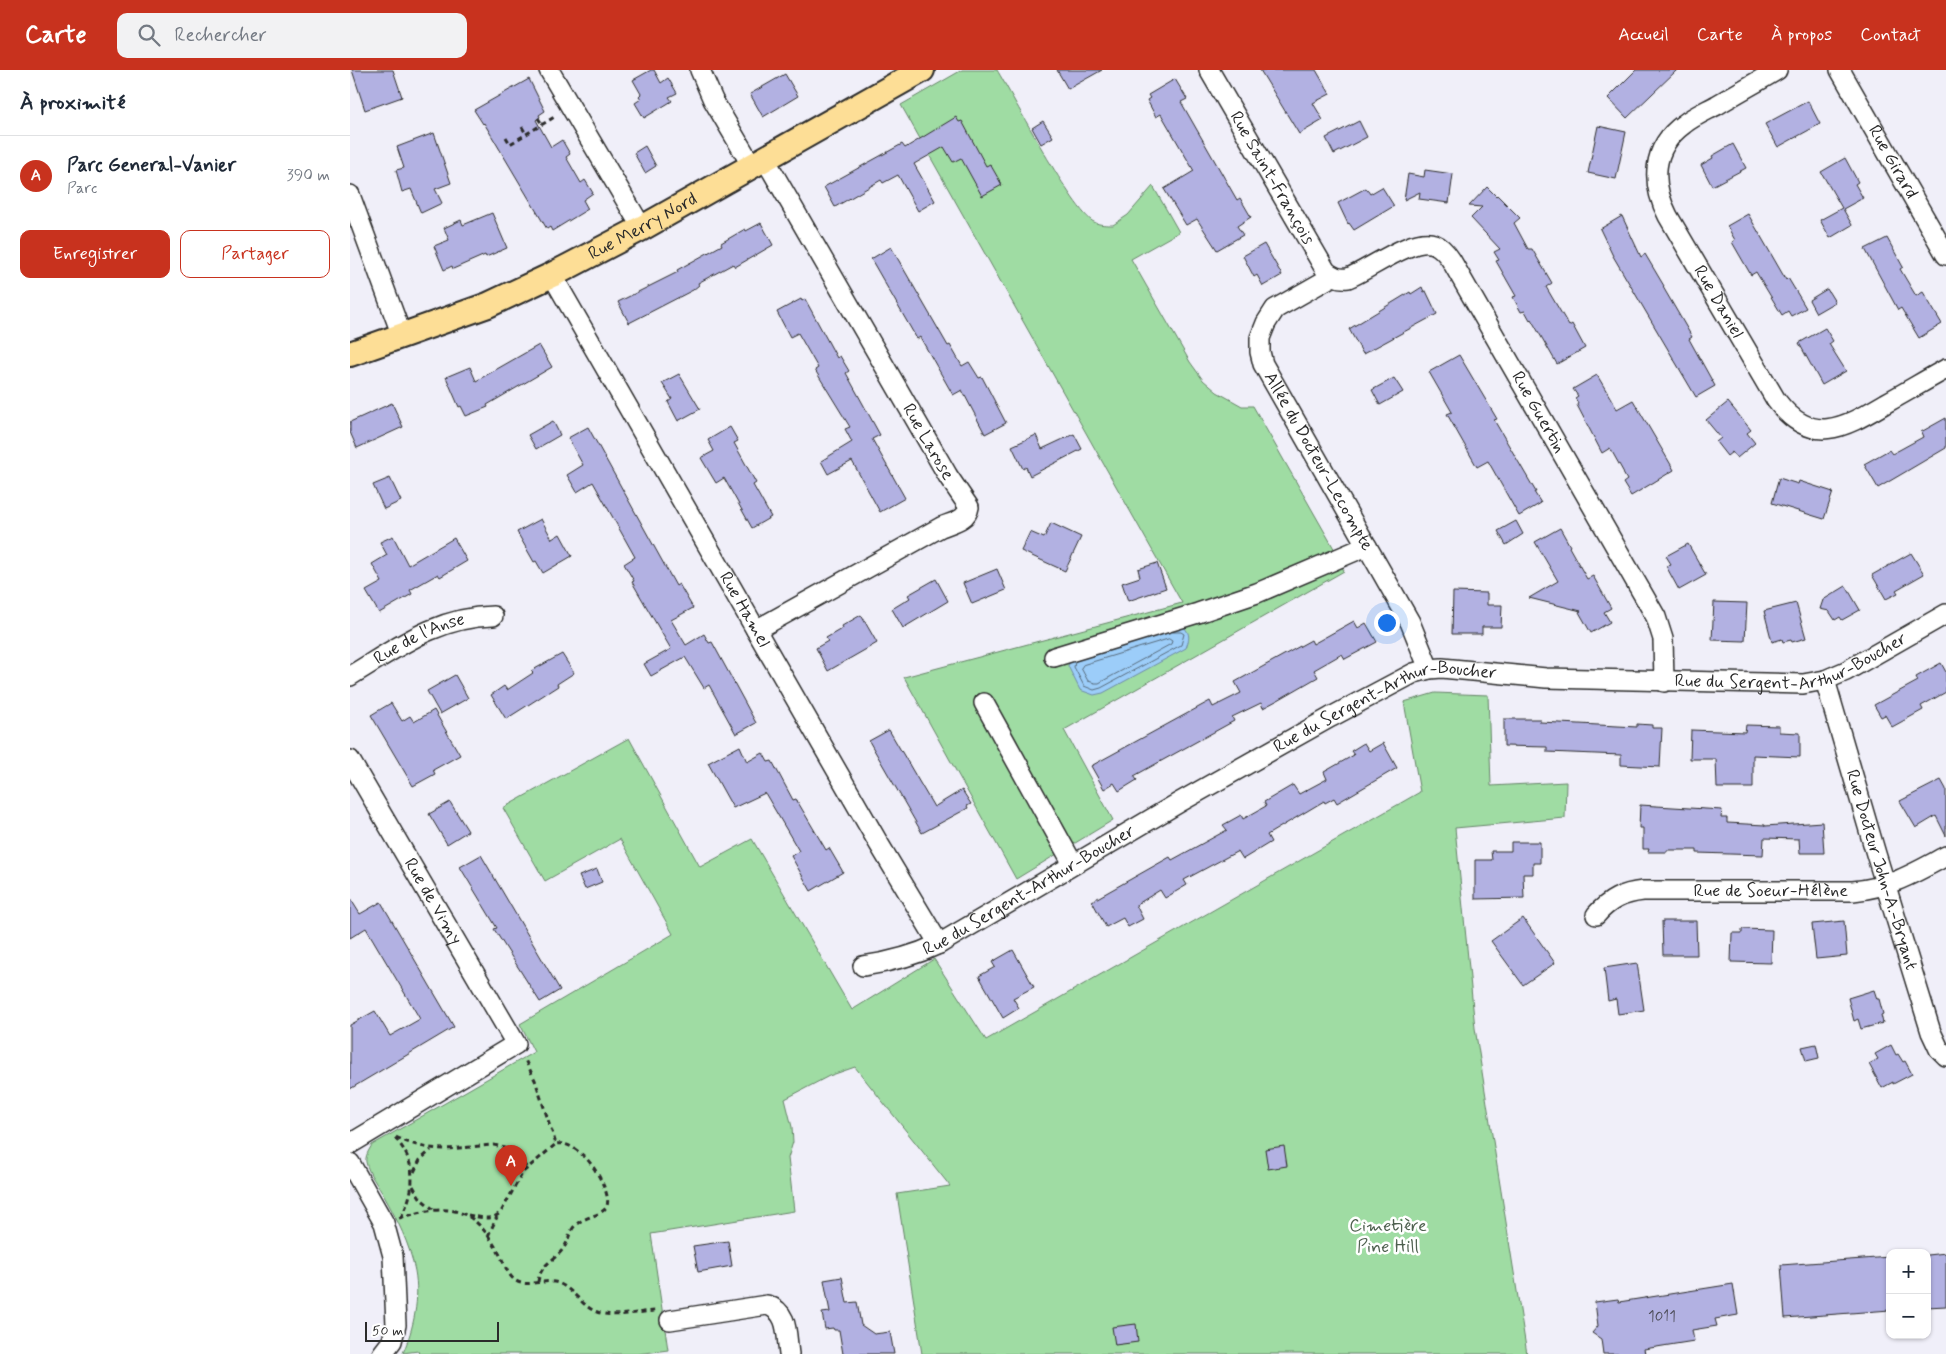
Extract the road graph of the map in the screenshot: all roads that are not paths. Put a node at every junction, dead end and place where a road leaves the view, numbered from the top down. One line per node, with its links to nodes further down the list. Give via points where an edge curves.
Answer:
1 (549, 70): 9 (street)
2 (700, 70): 7 (street, via 716,105)
3 (922, 70): 7 (main road, Rue Merry Nord)
4 (1209, 70): 12 (street, Rue Saint-François, via 1326,271)
5 (1777, 70): 15 (street, Rue Daniel, via 1684,123 1666,142 1657,166 1656,180 1668,216 1776,400 1793,419 1817,429 1843,427)
6 (1840, 70): 10 (street, Rue Girard)
7 (759, 162): 9 (main road, Rue Merry Nord); 19 (street, Rue Larose, via 969,507 966,516 960,520 941,527)
8 (350, 194): 13 (street)
9 (642, 228): 11 (main road, Rue Merry Nord)
10 (1946, 255)
11 (552, 276): 13 (main road, Rue Merry Nord, via 488,305); 19 (street, Rue Hamel)
12 (1336, 278): 16 (street, Allée du Docteur-Lecompte, via 1275,309 1260,338 1260,352 1263,364); 24 (street, Rue Guertin, via 1356,275 1419,243 1434,244 1452,260 1656,617 1663,639)
13 (402, 336): 14 (main road, Rue Merry Nord)
14 (350, 354)
15 (1946, 369)
16 (1366, 546): 20 (street, via 1198,613); 21 (street, Allée du Docteur-Lecompte, via 1410,622)
17 (1946, 614): 23 (street, Rue du Sergent-Arthur-Boucher)
18 (493, 616): 22 (street, Rue de l'Anse, via 464,618 428,630)
19 (756, 630): 31 (street, Rue Hamel)
20 (1054, 657)
21 (1429, 669): 24 (street, Rue du Sergent-Arthur-Boucher, via 1546,678); 28 (street, Rue du Sergent-Arthur-Boucher, via 1414,673 1355,704)
22 (350, 676)
23 (1825, 680): 24 (street, Rue du Sergent-Arthur-Boucher, via 1791,685); 29 (street, Rue Docteur John-A.-Bryant)
24 (1664, 682)
25 (984, 703): 28 (street)
26 (350, 760): 34 (street, Rue de Vimy, via 516,1044)
27 (1946, 856): 29 (street, Rue de Soeur-Hélène)
28 (1073, 864): 31 (street, Rue du Sergent-Arthur-Boucher)
29 (1885, 886): 30 (street, Rue de Soeur-Hélène, via 1853,891 1632,892 1612,900); 33 (street, Rue Docteur John-A.-Bryant, via 1931,1032)
30 (1596, 914)
31 (939, 944): 32 (street, Rue du Sergent-Arthur-Boucher, via 916,955)
32 (863, 966)
33 (1946, 1056)
34 (350, 1144)
35 (350, 1163): 37 (street, via 392,1220 396,1325)
36 (670, 1320): 38 (street, via 767,1305 777,1308 784,1319)
37 (387, 1347)
38 (789, 1354)

